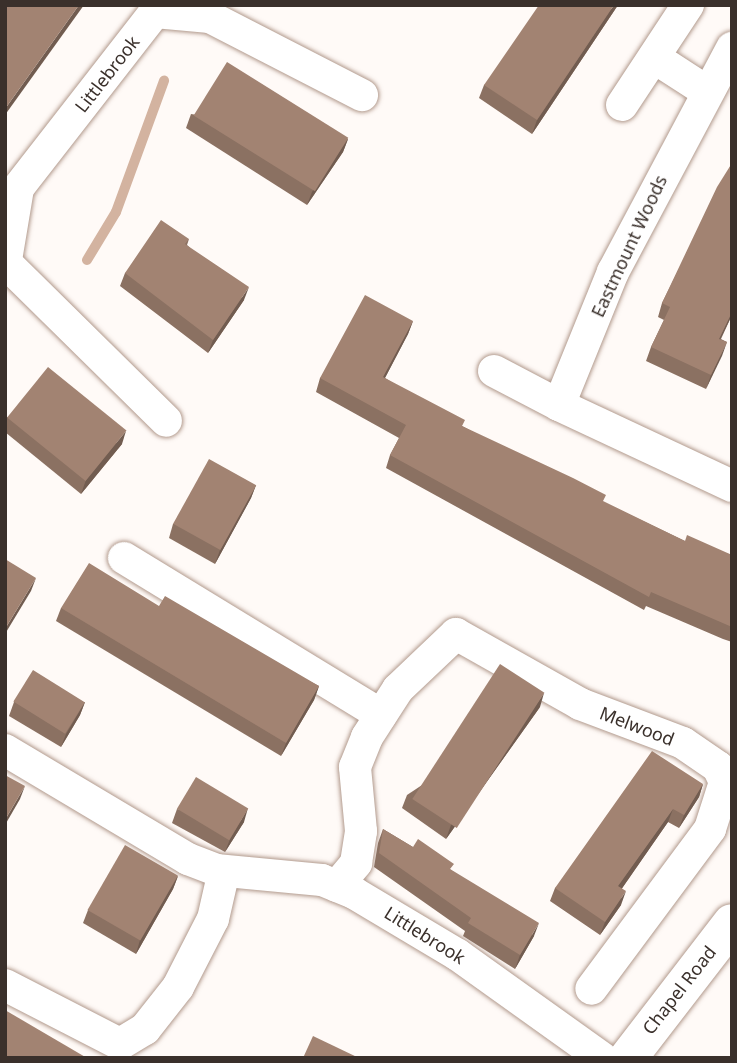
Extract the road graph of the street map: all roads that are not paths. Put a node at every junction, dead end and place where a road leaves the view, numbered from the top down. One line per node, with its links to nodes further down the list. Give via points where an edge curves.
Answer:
1 (688, 5): 3 (street)
2 (732, 48): 4 (street, Eastmount Woods)
3 (655, 58): 4 (street); 6 (street)
4 (706, 91): 9 (street, Eastmount Woods, via 613,272)
5 (362, 95): 7 (street, Littlebrook, via 210,17 155,12 18,188)
6 (622, 104)
7 (6, 264): 10 (street, Littlebrook)
8 (494, 371): 9 (street)
9 (559, 405): 11 (street)
10 (166, 421)
11 (732, 486)
12 (124, 558): 13 (street)
13 (381, 715): 16 (street, Melwood, via 355,767 361,831 356,863); 19 (street, Melwood, via 398,689 456,634 580,704 682,743 718,768 725,782 710,829)
14 (5, 750): 15 (street, Littlebrook, via 188,859)
15 (224, 871): 16 (street, Littlebrook, via 286,874); 18 (street, via 213,919 178,987 145,1029 120,1044)
16 (337, 886): 20 (street, Littlebrook, via 458,955)
17 (732, 923): 21 (street, Chapel Road)
18 (5, 985)
19 (591, 989)
20 (603, 1058)
21 (628, 1058)

